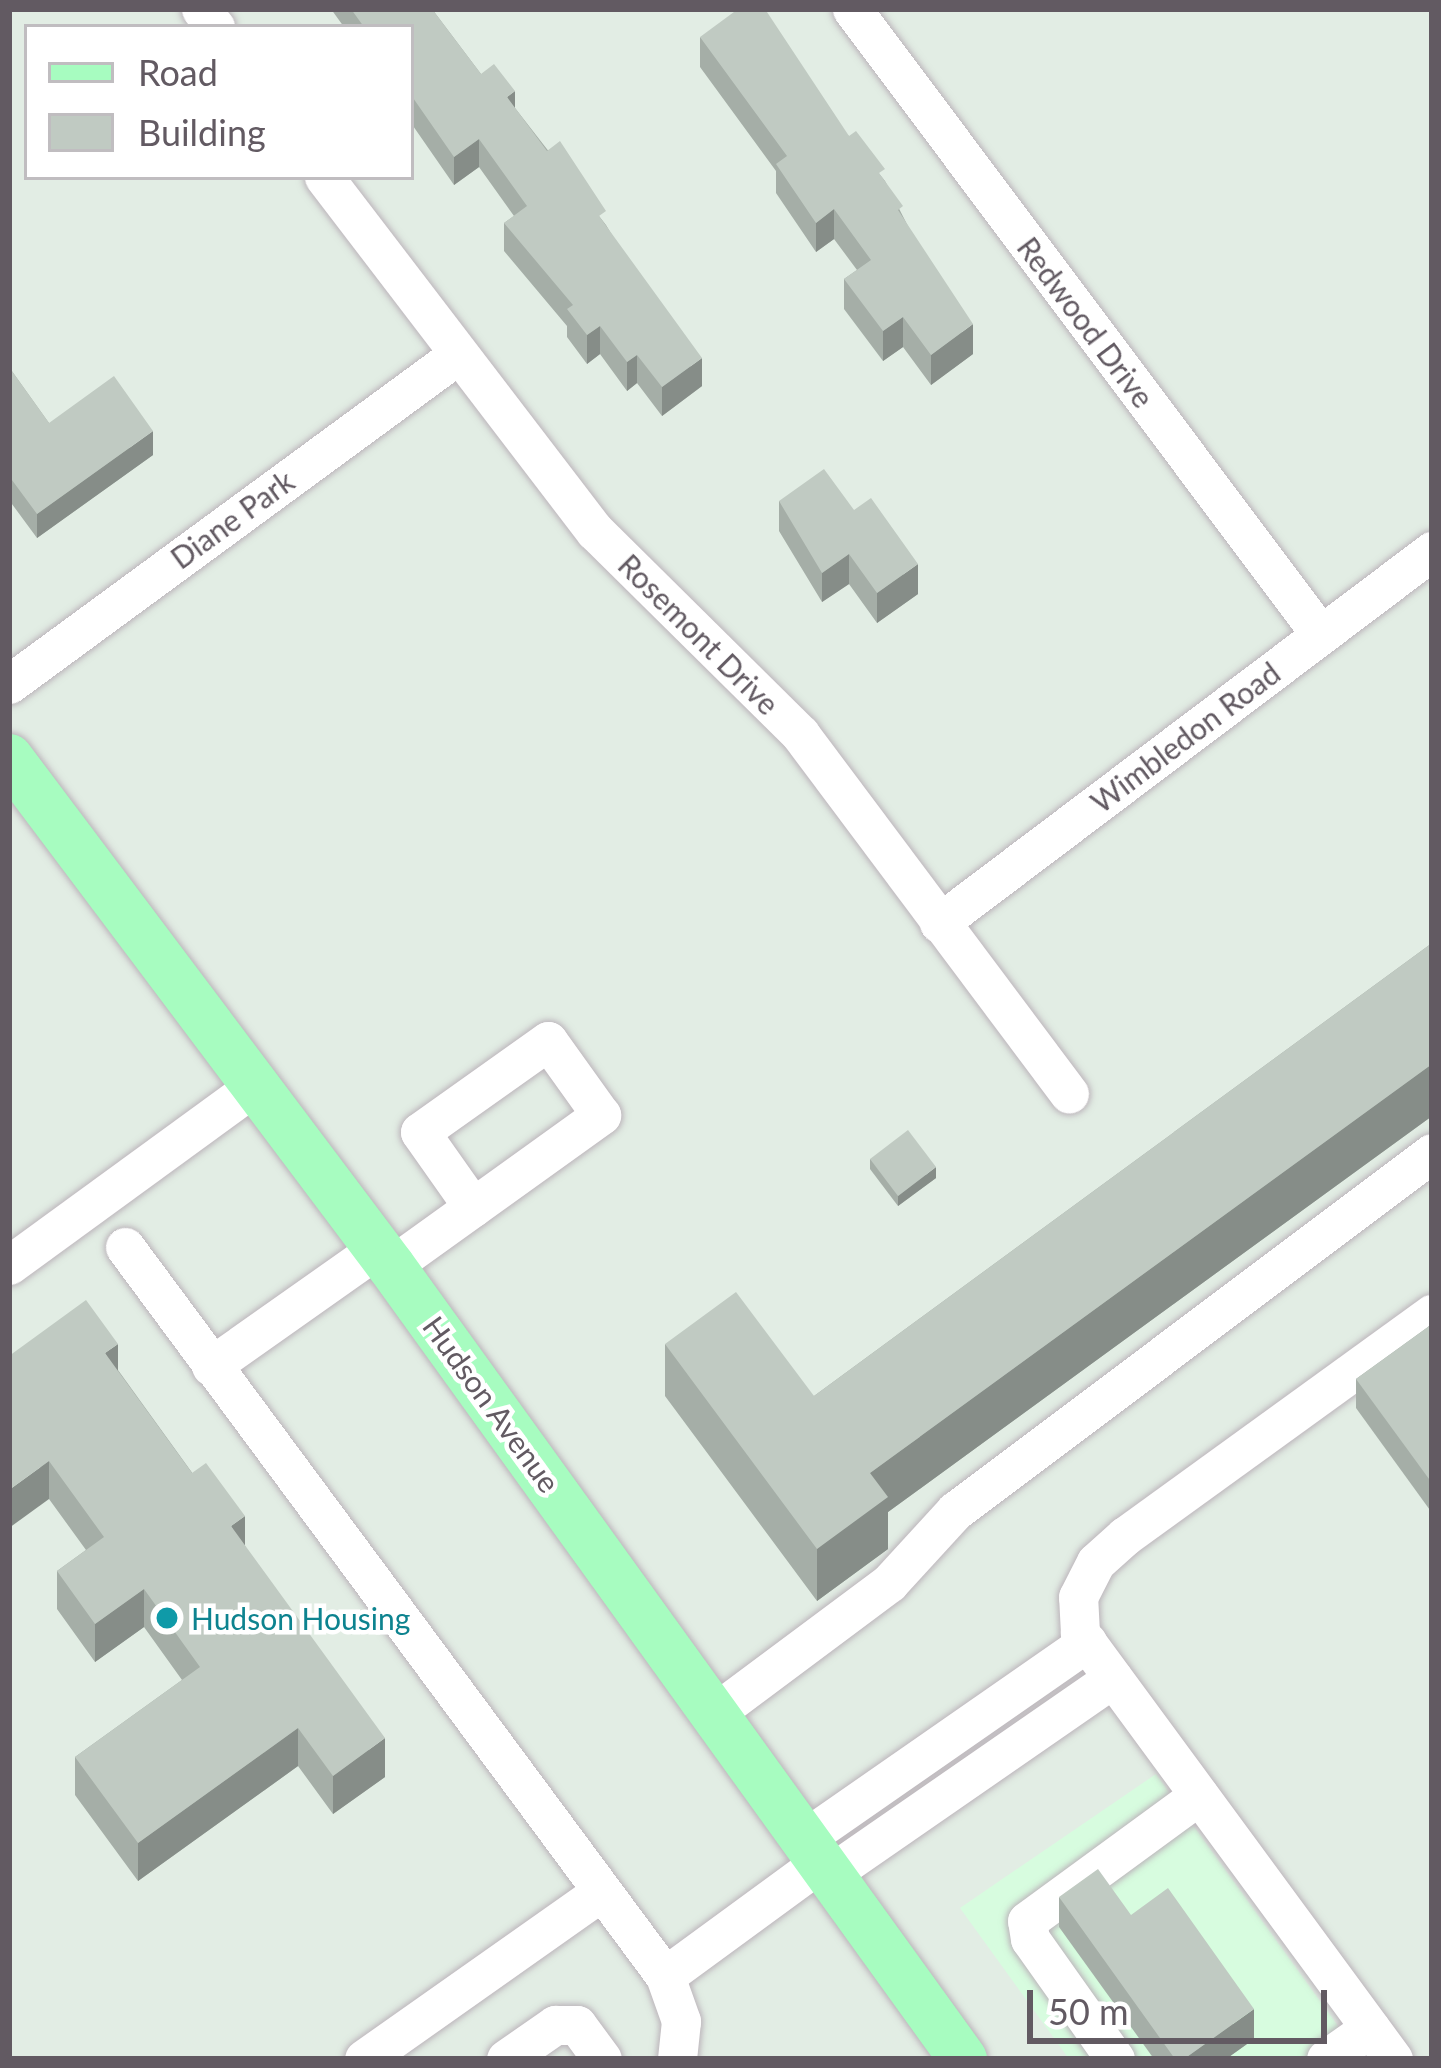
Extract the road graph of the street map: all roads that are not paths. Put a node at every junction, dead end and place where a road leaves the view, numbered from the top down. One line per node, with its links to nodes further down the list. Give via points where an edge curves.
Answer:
1 (852, 9): 5 (street, Redwood Drive)
2 (326, 180): 3 (street, Rosemont Drive)
3 (456, 356): 6 (street, Diane Park); 8 (street, Rosemont Drive, via 595,531 800,734)
4 (1432, 551): 5 (street, Wimbledon Road)
5 (1321, 635): 8 (street, Wimbledon Road)
6 (9, 684)
7 (9, 758): 9 (main road, Hudson Avenue)
8 (938, 923): 10 (street, Rosemont Drive)
9 (252, 1088): 14 (main road, Hudson Avenue); 15 (street)
10 (1069, 1094)
11 (1432, 1153): 20 (street, via 955,1511 889,1583)
12 (473, 1207): 12 (street, via 601,1115 548,1041 419,1132); 14 (street)
13 (125, 1247): 17 (street)
14 (385, 1257): 17 (street); 20 (main road, Hudson Avenue)
15 (9, 1265)
16 (1432, 1314): 18 (street, via 1096,1562 1078,1597)
17 (211, 1366): 23 (street)
18 (1087, 1642): 19 (street); 22 (street)
19 (1114, 1678): 21 (street); 22 (street)
20 (716, 1712): 22 (main road, Hudson Avenue)
21 (1199, 1795): 25 (street); 31 (street, via 1027,1921 1030,1940)
22 (818, 1858): 24 (street); 26 (main road, Hudson Avenue)
23 (601, 1892): 24 (street); 27 (street)
24 (665, 1976): 30 (street, via 681,2021)
25 (1381, 2043): 32 (street)
26 (949, 2054)
27 (364, 2059)
28 (506, 2059): 29 (street, via 555,2025 578,2025)
29 (602, 2059)
30 (677, 2059)
31 (1114, 2059)
32 (1326, 2059)

